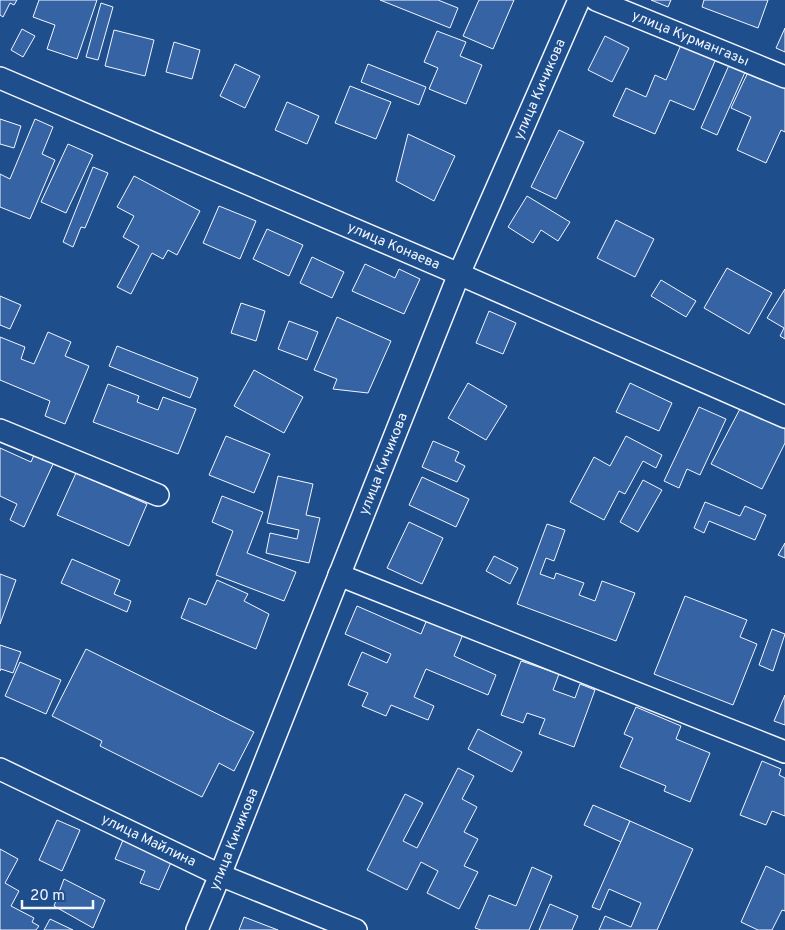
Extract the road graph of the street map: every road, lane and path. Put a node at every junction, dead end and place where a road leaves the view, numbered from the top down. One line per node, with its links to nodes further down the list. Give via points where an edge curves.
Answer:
1 (579, 0): 5 (street, улица Кичикова)
2 (596, 0): 4 (street, улица Курмангазы)
3 (0, 78): 5 (street, улица Конаева)
4 (785, 78)
5 (459, 274): 6 (street, улица Конаева); 9 (street, улица Кичикова)
6 (785, 418)
7 (0, 430): 8 (street)
8 (158, 495)
9 (339, 576): 10 (street); 12 (street, улица Кичикова)
10 (785, 752)
11 (0, 769): 12 (street, улица Майлина)
12 (220, 875): 13 (street, улица Кичикова); 14 (street, улица Майлина)
13 (197, 930)
14 (356, 930)

